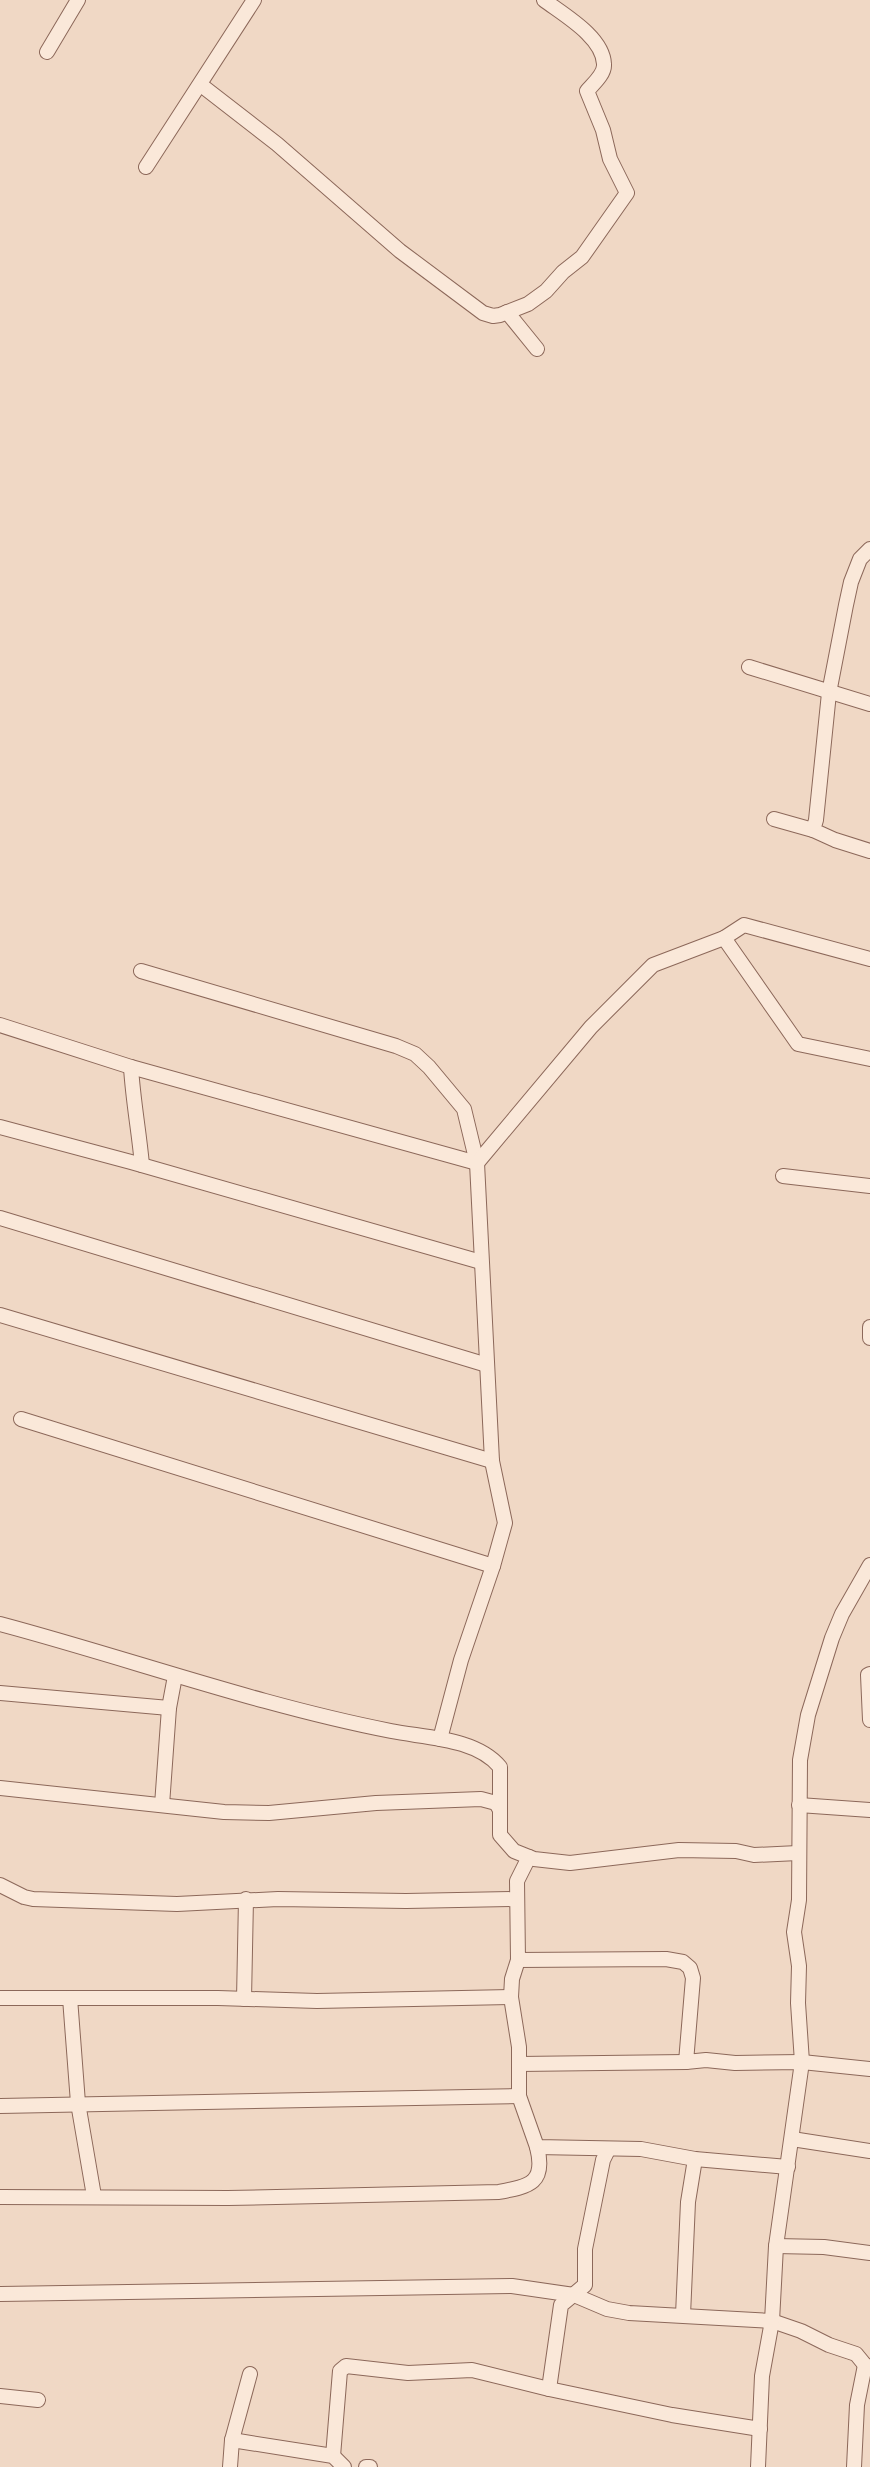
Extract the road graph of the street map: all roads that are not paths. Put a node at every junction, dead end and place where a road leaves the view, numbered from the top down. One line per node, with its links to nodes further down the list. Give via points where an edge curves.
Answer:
1 (78, 0): 4 (street)
2 (254, 0): 5 (street)
3 (544, 0): 7 (street, via 592,36 601,55 602,72 587,91 610,159 627,193 582,257 546,291)
4 (47, 52)
5 (201, 85): 6 (street); 7 (street, via 469,304 493,316)
6 (146, 167)
7 (507, 312): 8 (street)
8 (537, 349)
9 (870, 549): 11 (street, via 860,559 851,582)
10 (749, 667): 11 (street)
11 (830, 693): 12 (street); 14 (street)
12 (870, 704)
13 (774, 819): 14 (street)
14 (813, 830): 15 (street)
15 (870, 851)
16 (724, 938): 17 (street, via 744,925); 20 (street, via 798,1044); 23 (street, via 653,965 591,1027)
17 (870, 959)
18 (141, 972): 23 (street, via 415,1054 464,1108)
19 (0, 1025): 21 (street)
20 (870, 1059)
21 (131, 1067): 23 (street); 24 (street)
22 (0, 1127): 24 (street)
23 (477, 1163): 28 (street)
24 (142, 1165): 28 (street)
25 (783, 1176): 26 (street)
26 (870, 1186)
27 (0, 1218): 32 (street)
28 (481, 1262): 32 (street)
29 (0, 1315): 34 (street)
30 (870, 1327): 31 (street)
31 (870, 1338)
32 (487, 1365): 34 (street)
33 (21, 1419): 36 (street)
34 (492, 1461): 36 (street, via 505,1523)
35 (870, 1564): 46 (street, via 842,1614 808,1715 800,1760)
36 (493, 1566): 43 (street, via 461,1660)
37 (0, 1624): 39 (street, via 152,1666)
38 (870, 1674): 42 (street)
39 (175, 1676): 41 (street); 43 (street, via 352,1724)
40 (0, 1693): 41 (street)
41 (169, 1708): 45 (street)
42 (870, 1720)
43 (440, 1739): 47 (street, via 486,1754 500,1767)
44 (0, 1788): 45 (street)
45 (162, 1805): 47 (street, via 269,1813 481,1799 496,1803)
46 (799, 1805): 48 (street); 49 (street)
47 (500, 1810): 50 (street, via 500,1835 514,1851)
48 (870, 1810)
49 (798, 1853): 50 (street, via 754,1855 679,1850 570,1863); 60 (street, via 799,1900 794,1932)
50 (529, 1857): 53 (street, via 517,1881)
51 (0, 1885): 52 (street, via 24,1897 66,1901 177,1904)
52 (246, 1899): 53 (street); 58 (street)
53 (516, 1899): 54 (street)
54 (518, 1960): 55 (street); 59 (street, via 620,1958 683,1962 693,1978)
55 (511, 1997): 58 (street); 61 (street)
56 (0, 1998): 57 (street)
57 (70, 1998): 58 (street); 64 (street)
58 (244, 1999)
59 (686, 2062): 60 (street); 61 (street)
60 (802, 2062): 62 (street); 66 (street)
61 (519, 2064): 63 (street)
62 (870, 2069)
63 (519, 2096): 64 (street); 67 (street)
64 (78, 2103): 65 (street); 72 (street)
65 (0, 2106)
66 (792, 2139): 69 (street); 71 (street)
67 (537, 2147): 68 (street); 72 (street, via 541,2165 536,2179 499,2192 228,2198)
68 (608, 2150): 70 (street, via 640,2149); 77 (street, via 585,2249 585,2285)
69 (870, 2151)
70 (695, 2159): 71 (street); 78 (street, via 688,2202)
71 (788, 2167): 74 (street)
72 (94, 2196): 73 (street)
73 (0, 2197)
74 (776, 2246): 75 (street); 79 (street)
75 (870, 2253)
76 (0, 2294): 77 (street, via 512,2286)
77 (574, 2295): 78 (street, via 629,2313); 82 (street, via 561,2305)
78 (683, 2315): 79 (street)
79 (772, 2320): 80 (street, via 856,2354); 85 (street, via 762,2376)
80 (868, 2366): 91 (street, via 857,2405)
81 (250, 2374): 86 (street)
82 (549, 2389): 85 (street); 87 (street, via 472,2370 408,2373 346,2366 340,2371)
83 (0, 2396): 84 (street)
84 (38, 2400)
85 (760, 2429): 90 (street)
86 (232, 2440): 87 (street); 88 (street)
87 (333, 2456): 89 (street)
88 (230, 2467)
89 (344, 2467)
90 (758, 2467)
91 (854, 2467)

